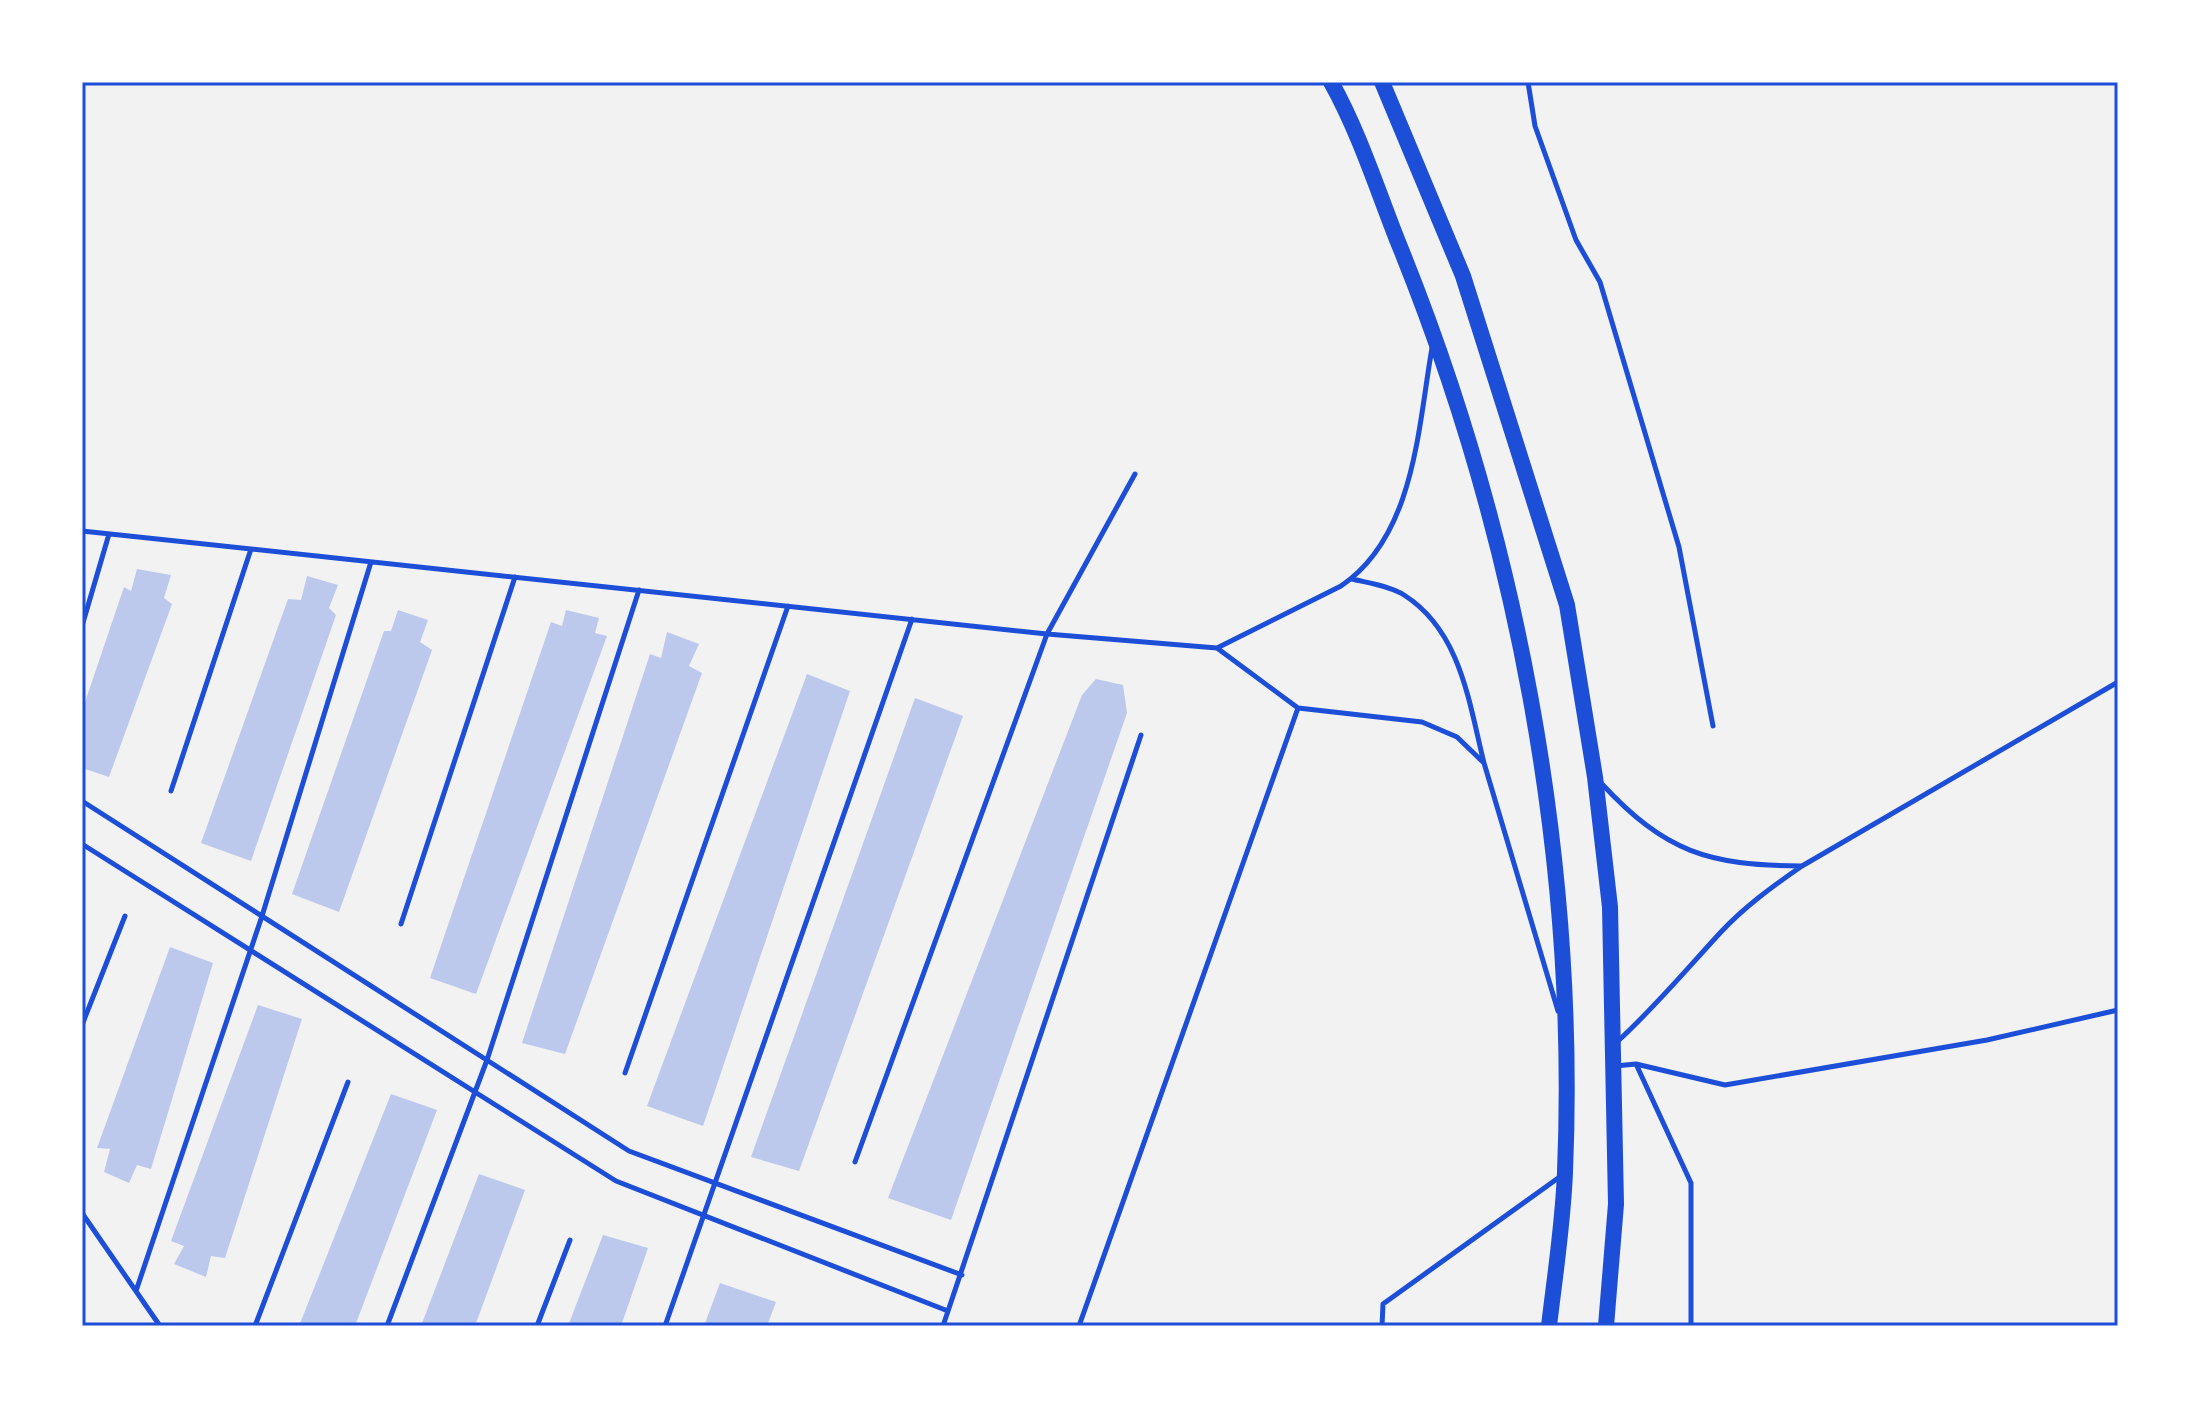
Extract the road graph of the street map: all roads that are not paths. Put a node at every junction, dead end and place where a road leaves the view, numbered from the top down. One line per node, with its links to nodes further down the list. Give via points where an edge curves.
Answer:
1 (1331, 82): 4 (highway)
2 (1382, 82): 23 (highway, via 1463,276 1567,605)
3 (1528, 82): 20 (lane, via 1535,126 1576,240 1600,282 1674,532)
4 (1434, 332): 11 (lane, via 1409,480 1382,540); 34 (highway, via 1518,621 1545,789)
5 (1135, 474): 16 (lane)
6 (82, 531): 7 (lane)
7 (109, 534): 8 (lane); 15 (lane)
8 (251, 549): 9 (lane); 24 (lane)
9 (371, 562): 10 (lane); 29 (lane)
10 (515, 577): 12 (lane); 30 (lane)
11 (1352, 579): 17 (lane); 22 (lane, via 1403,594 1432,618 1453,651)
12 (639, 590): 13 (lane); 36 (lane)
13 (788, 606): 14 (lane); 39 (lane)
14 (912, 619): 16 (lane); 44 (lane)
15 (82, 626)
16 (1047, 634): 17 (lane); 42 (lane)
17 (1217, 648): 19 (lane)
18 (2118, 682): 27 (lane)
19 (1298, 708): 22 (lane, via 1422,722 1457,737); 57 (lane)
20 (1713, 726)
21 (1141, 735): 48 (lane)
22 (1484, 763): 34 (lane)
23 (1595, 777): 27 (lane, via 1636,820 1686,850 1743,865); 35 (highway, via 1610,907)
24 (171, 791)
25 (82, 801): 29 (lane)
26 (82, 844): 31 (lane)
27 (1802, 866): 35 (lane, via 1721,932 1655,1008)
28 (125, 916): 33 (lane)
29 (262, 916): 31 (lane); 36 (lane)
30 (401, 924)
31 (249, 950): 41 (lane); 49 (lane)
32 (2118, 1010): 37 (lane, via 1987,1040 1725,1085)
33 (82, 1025)
34 (1565, 1035): 43 (highway)
35 (1614, 1045): 38 (highway)
36 (487, 1060): 41 (lane); 44 (lane, via 629,1151)
37 (1636, 1064): 38 (lane); 61 (lane, via 1691,1183)
38 (1614, 1066): 60 (highway, via 1616,1204)
39 (625, 1073)
40 (348, 1082): 52 (lane)
41 (476, 1093): 46 (lane, via 616,1181); 53 (lane)
42 (855, 1162)
43 (1565, 1173): 58 (lane, via 1383,1304); 59 (highway)
44 (714, 1183): 46 (lane); 48 (lane)
45 (82, 1213): 49 (lane)
46 (703, 1215): 50 (lane); 55 (lane)
47 (570, 1240): 54 (lane)
48 (962, 1275): 50 (lane)
49 (136, 1291): 51 (lane)
50 (948, 1311): 56 (lane)
51 (160, 1326)
52 (255, 1326)
53 (387, 1326)
54 (537, 1326)
55 (665, 1326)
56 (943, 1326)
57 (1079, 1326)
58 (1382, 1326)
59 (1549, 1326)
60 (1606, 1326)
61 (1691, 1326)

